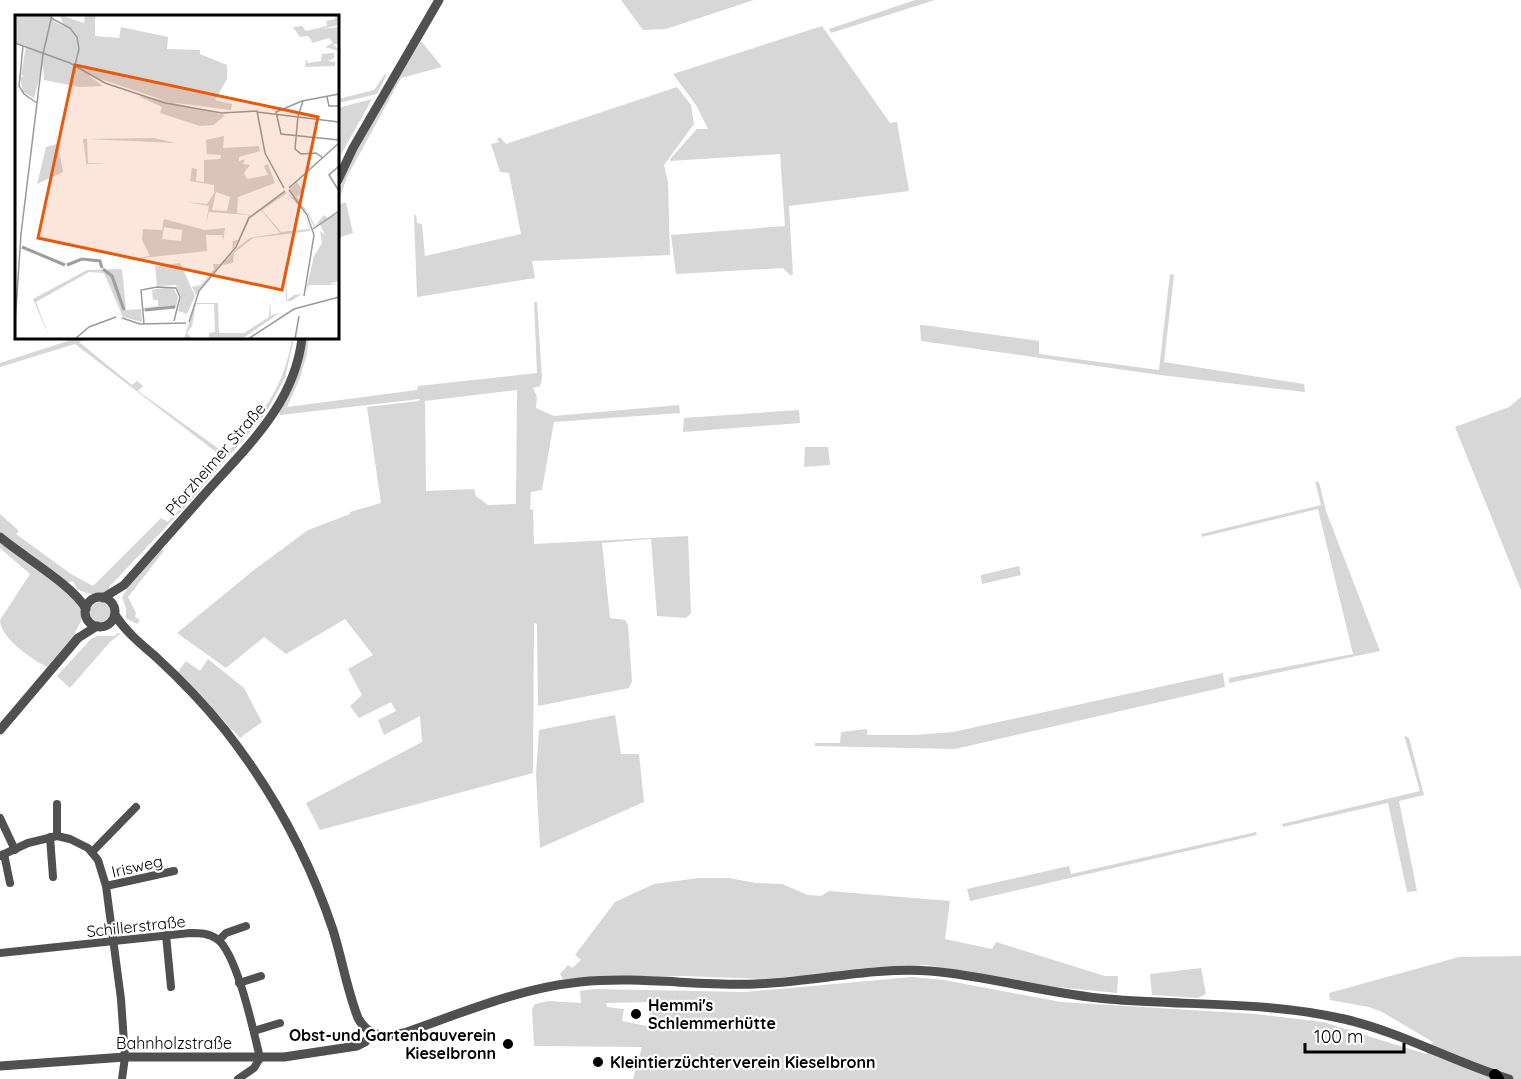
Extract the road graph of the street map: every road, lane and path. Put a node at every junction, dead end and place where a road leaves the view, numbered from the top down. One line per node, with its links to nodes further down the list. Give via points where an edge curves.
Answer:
1 (440, 0): 2 (street)
2 (339, 178)
3 (302, 339): 5 (street, Pforzheimer Straße, via 293,378 266,425)
4 (0, 537): 6 (street)
5 (124, 585): 7 (street, Pforzheimer Straße); 8 (street, Pforzheimer Straße)
6 (72, 591): 7 (street); 9 (street)
7 (99, 598): 8 (street, via 111,602); 9 (street, via 90,602)
8 (114, 611): 10 (street, via 112,620); 11 (street)
9 (86, 613): 10 (street, via 90,622); 12 (street)
10 (102, 626): 11 (street); 12 (street)
11 (131, 635): 35 (street, via 208,710 271,797 321,898 355,1010)
12 (78, 638): 13 (street)
13 (0, 730)
14 (57, 804): 17 (street)
15 (136, 807): 19 (street)
16 (0, 819): 18 (street)
17 (54, 836): 18 (street); 19 (street, via 80,843); 22 (street)
18 (15, 850): 20 (street)
19 (92, 852): 24 (street)
20 (2, 855): 23 (street)
21 (174, 871): 24 (street, Irisweg)
22 (53, 877)
23 (10, 883)
24 (106, 886): 28 (street)
25 (246, 926): 27 (street)
26 (166, 935): 27 (street, Schillerstraße, via 204,934); 28 (street, Schillerstraße); 32 (street)
27 (219, 940): 31 (street)
28 (112, 942): 29 (street, Schillerstraße); 36 (street)
29 (0, 953)
30 (261, 976): 31 (street)
31 (239, 983): 34 (street)
32 (171, 987)
33 (280, 1023): 34 (street)
34 (254, 1030): 37 (street)
35 (369, 1031): 37 (street, Bahnholzstraße, via 347,1047); 39 (street, via 395,1035 528,991 581,982 758,984 903,970 958,975 1080,997 1316,1013 1369,1026)
36 (125, 1057): 37 (street, Bahnholzstraße); 38 (street, Bahnholzstraße); 40 (street)
37 (260, 1058): 41 (street, via 254,1068)
38 (0, 1066)
39 (1497, 1077): 42 (street)
40 (122, 1079)
41 (238, 1079)
42 (1509, 1079)

